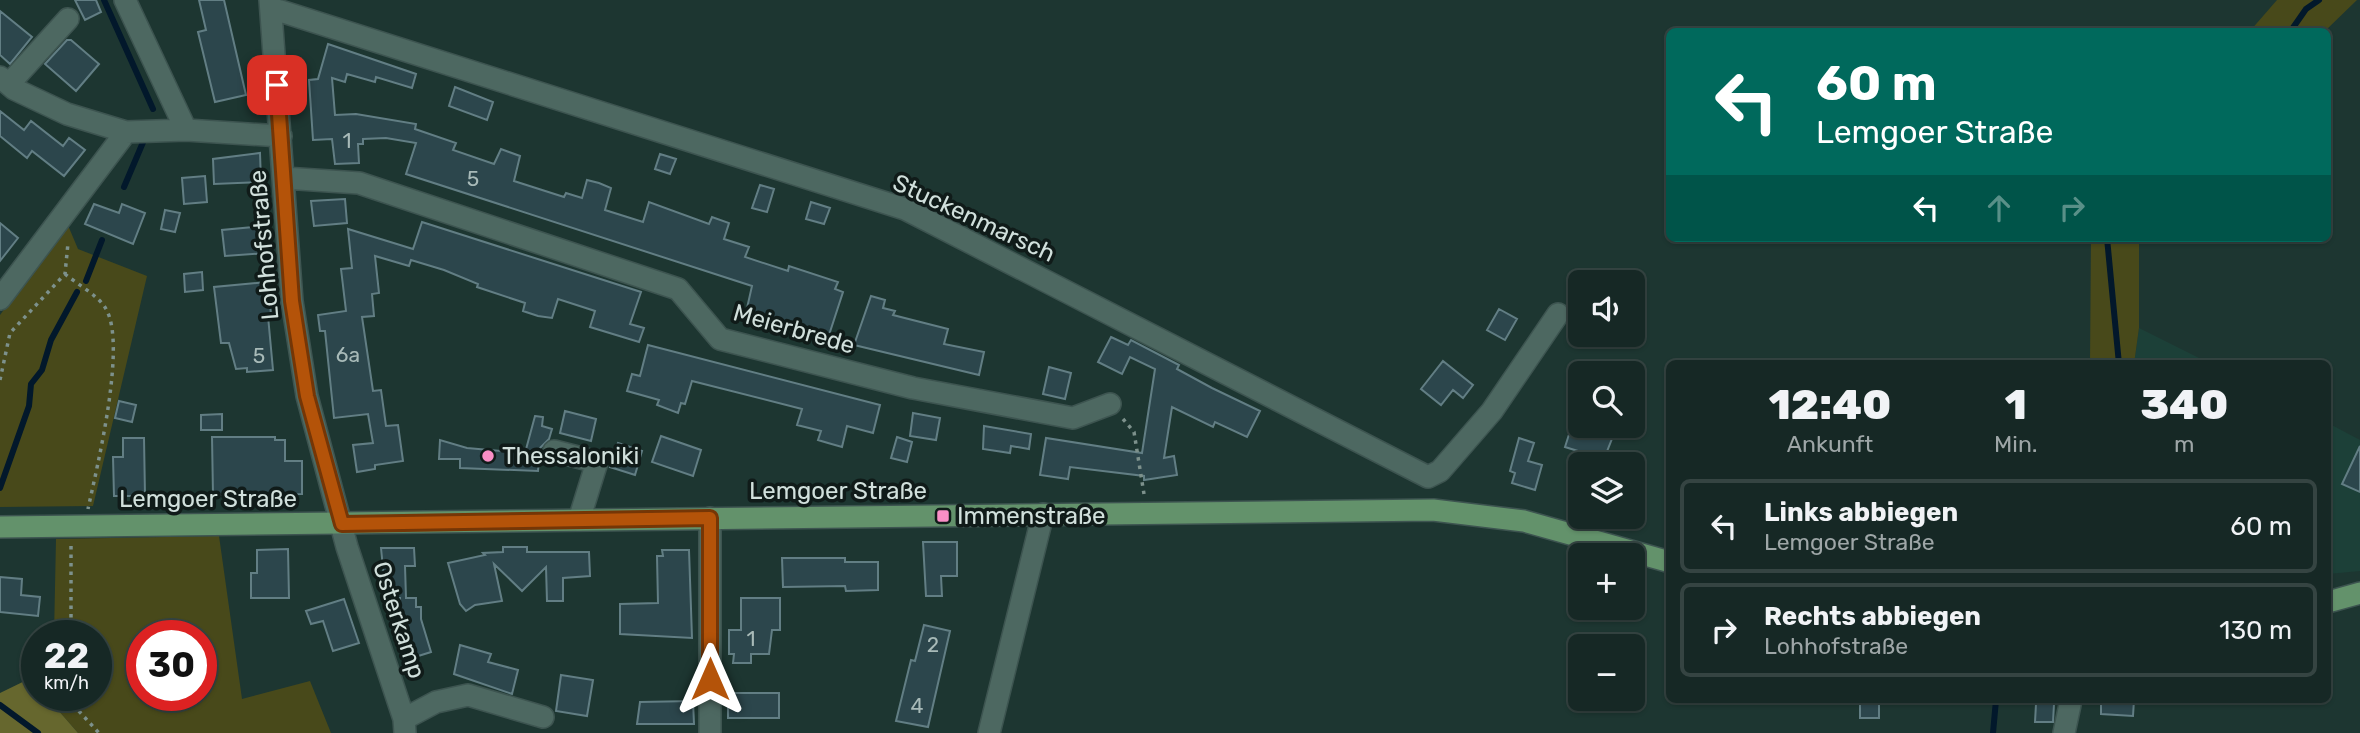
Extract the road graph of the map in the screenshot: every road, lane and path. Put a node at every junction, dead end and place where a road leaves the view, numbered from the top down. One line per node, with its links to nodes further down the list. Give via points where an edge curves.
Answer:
1 (125, 0): 5 (street)
2 (270, 4): 7 (street, Lohhofstraße); 12 (street, Stuckenmarsch, via 905,209 1428,477 1440,471 1492,411)
3 (68, 19): 4 (street)
4 (4, 81): 6 (street, via 67,114)
5 (186, 130): 6 (street); 7 (street)
6 (126, 132): 9 (street)
7 (281, 136): 8 (street, Lohhofstraße)
8 (285, 178): 14 (street, Meierbrede, via 359,183 678,289 720,339 913,388 1073,418); 20 (street, Lohhofstraße, via 292,301 307,396)
9 (59, 222): 10 (path, via 68,242); 11 (street)
10 (65, 274): 13 (path, via 10,333); 21 (path, via 106,309 114,354)
11 (0, 299)
12 (1558, 314)
13 (0, 380)
14 (1110, 404): 17 (path, via 1134,432)
15 (554, 451): 19 (street, via 597,462)
16 (1043, 514): 17 (main road, Lemgoer Straße); 18 (main road, Lemgoer Straße); 33 (street)
17 (1148, 514): 23 (main road, Lemgoer Straße, via 1433,510 1524,521)
18 (710, 518): 19 (main road, Lemgoer Straße); 32 (street)
19 (579, 520): 20 (main road, Lemgoer Straße)
20 (342, 524): 21 (main road, Lemgoer Straße); 30 (street, Osterkamp)
21 (78, 526): 22 (main road, Lemgoer Straße); 26 (path)
22 (0, 527)
23 (1666, 561)
24 (2360, 593): 25 (main road)
25 (2331, 601)
26 (72, 620)
27 (2070, 703): 34 (street)
28 (79, 711): 31 (path)
29 (543, 717): 30 (street, via 468,695 436,702)
30 (404, 726)
31 (99, 733)
32 (710, 733)
33 (989, 733)
34 (2064, 733)

